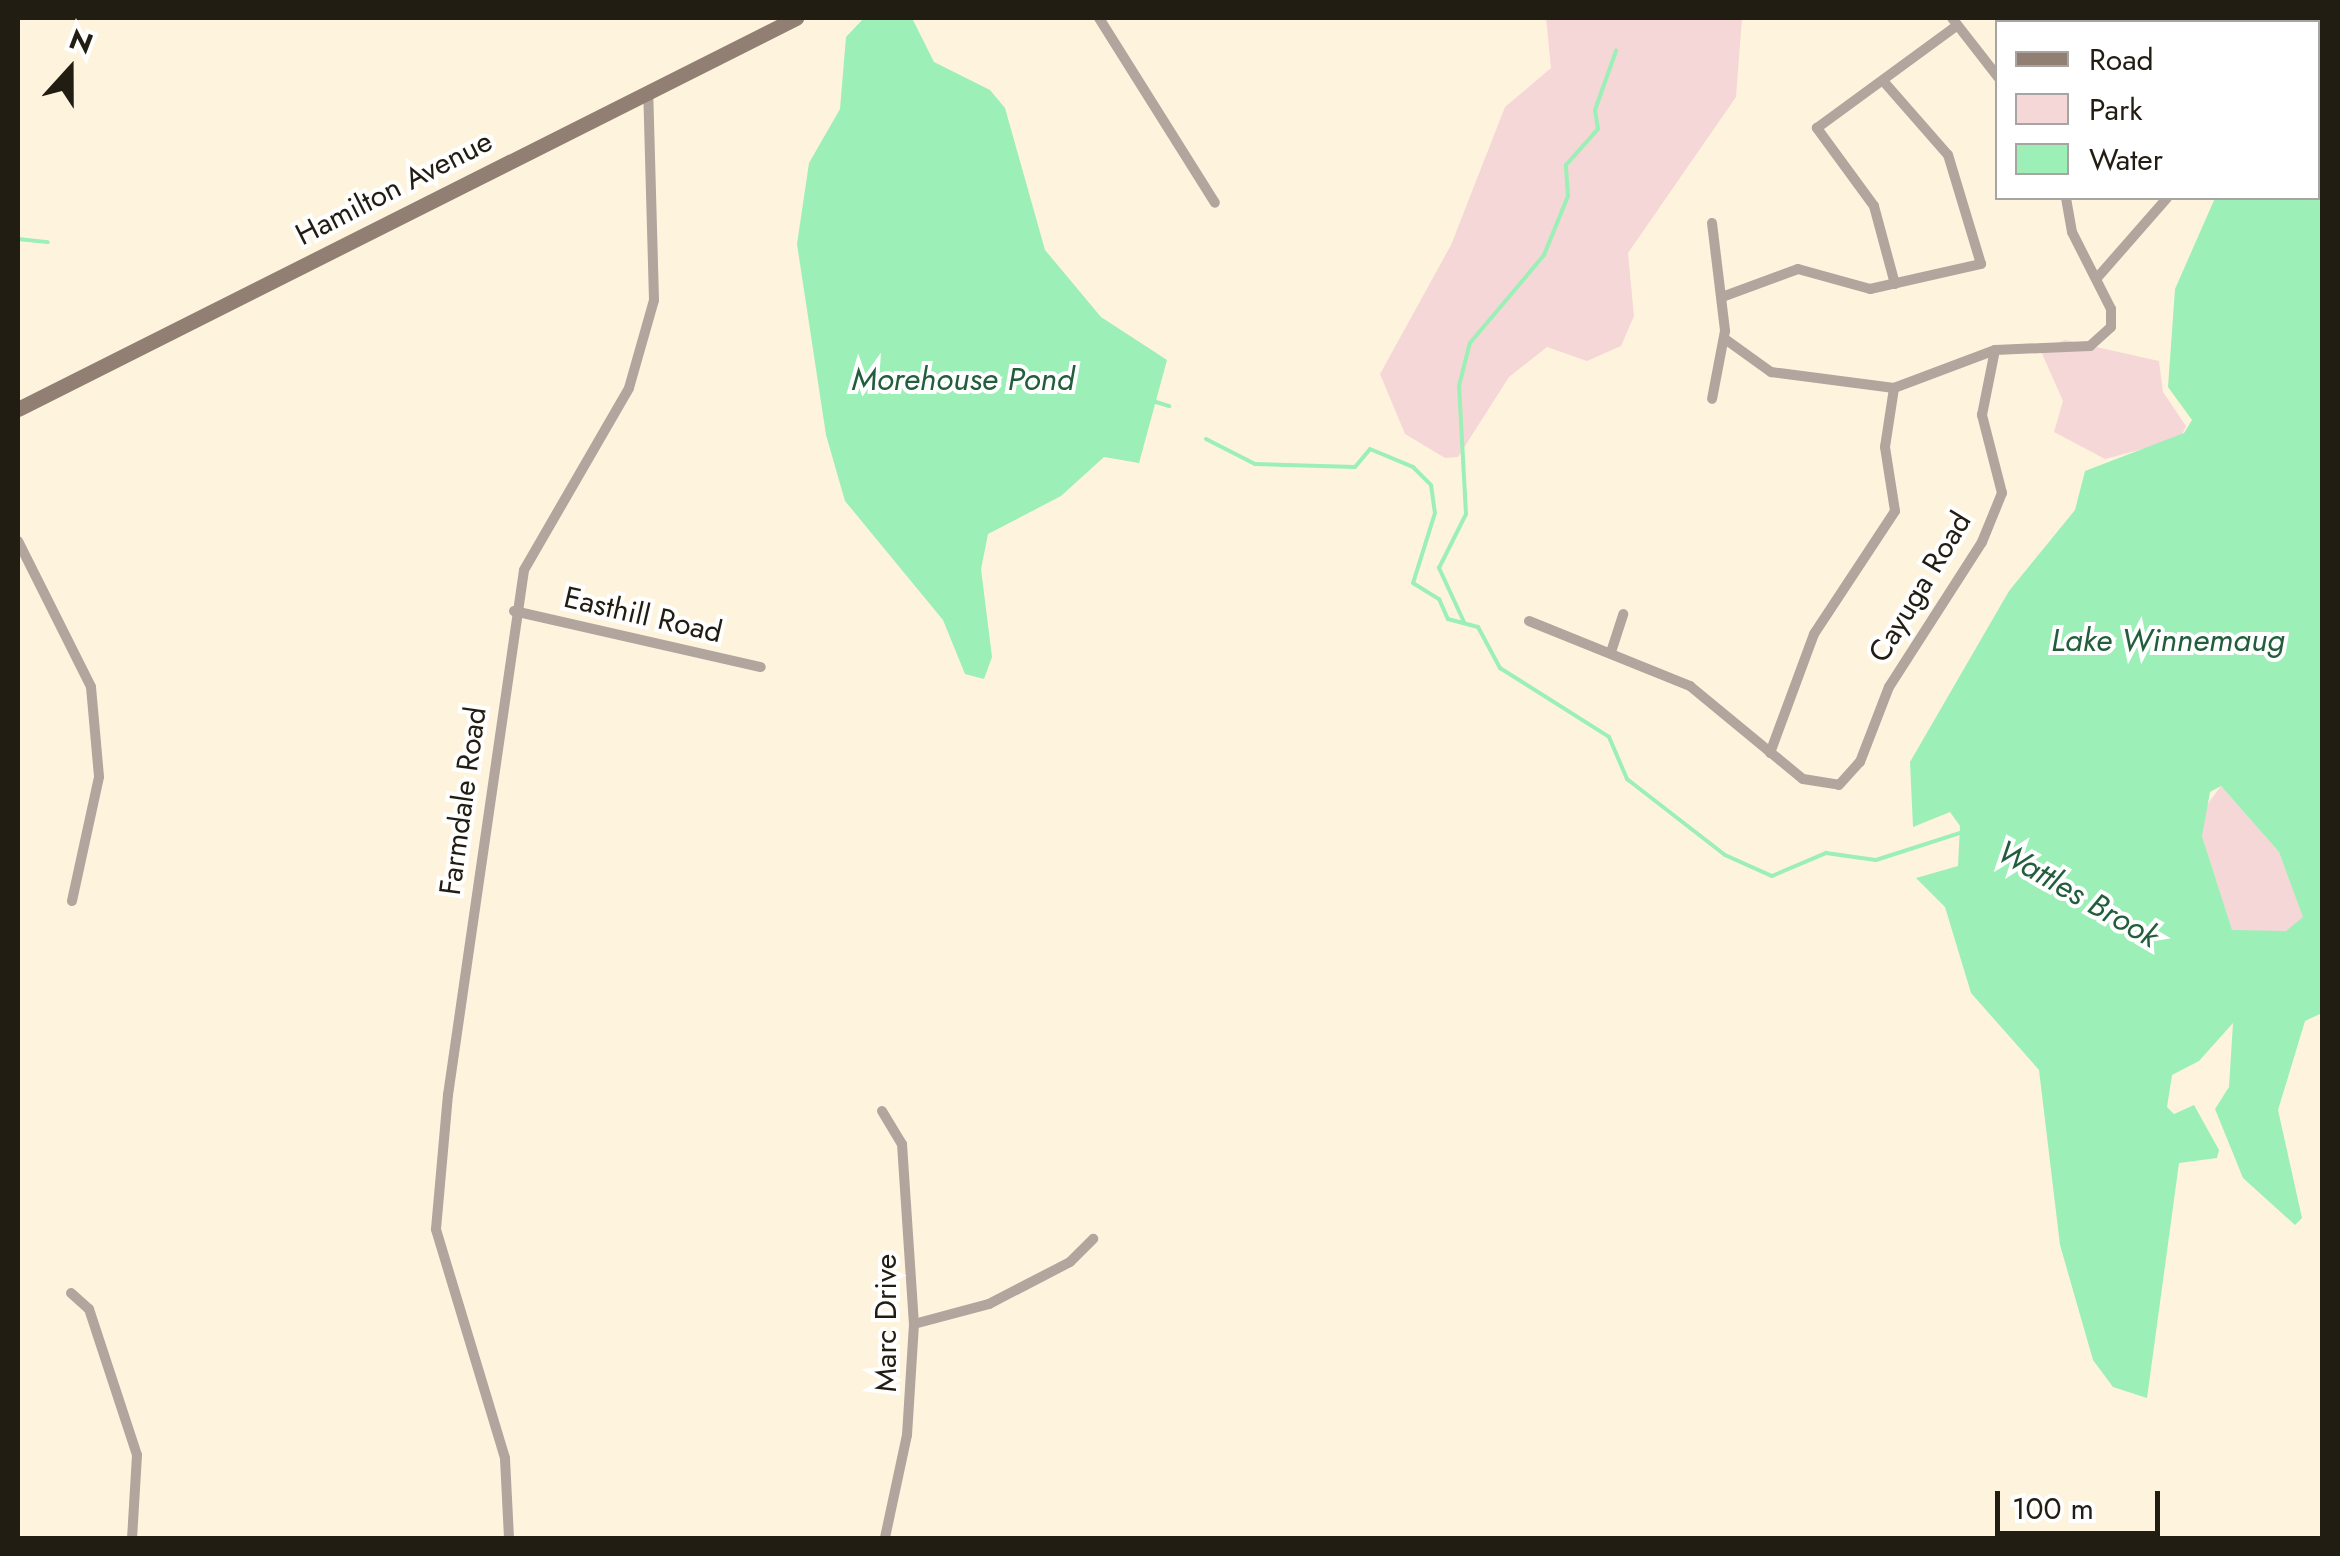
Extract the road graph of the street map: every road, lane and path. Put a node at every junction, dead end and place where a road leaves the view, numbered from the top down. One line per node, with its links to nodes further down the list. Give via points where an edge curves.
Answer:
1 (796, 18): 6 (street, Hamilton Avenue)
2 (1099, 18): 9 (street)
3 (1953, 22): 4 (street); 5 (street)
4 (1995, 74)
5 (1884, 82): 12 (street, via 1822,116 1818,128 1874,206); 12 (street, via 1948,155 1981,264)
6 (648, 91): 18 (street, Hamilton Avenue); 20 (street, Farmdale Road, via 654,300 643,346 612,419 541,530)
7 (2066, 200): 11 (street, via 2072,232)
8 (2165, 200): 11 (street)
9 (1215, 203)
10 (1712, 224): 13 (street)
11 (2098, 278): 15 (street, via 2111,309 2103,341)
12 (1895, 284): 13 (street, via 1847,286 1798,269)
13 (1722, 297): 14 (street)
14 (1724, 339): 16 (street, via 1772,372); 17 (street)
15 (1995, 350): 16 (street); 25 (street, Cayuga Road, via 1982,416 2002,494 1982,542 1896,674 1860,762 1840,785 1819,787)
16 (1894, 388): 25 (street, via 1884,447 1894,511 1814,634)
17 (1712, 399)
18 (18, 410)
19 (18, 541): 26 (street, via 91,688 99,777)
20 (514, 612): 24 (street, Easthill Road); 32 (street, Farmdale Road, via 436,1229 506,1458)
21 (1624, 614): 23 (street)
22 (1529, 622): 23 (street, Cayuga Road)
23 (1610, 652): 25 (street, Cayuga Road, via 1690,686)
24 (760, 667)
25 (1770, 753)
26 (72, 901)
27 (882, 1111): 30 (street, Marc Drive, via 902,1144)
28 (1092, 1238): 30 (street, via 1070,1262 989,1304)
29 (70, 1293): 31 (street, via 89,1309 137,1455)
30 (914, 1324): 33 (street, Marc Drive, via 909,1424)
31 (132, 1538)
32 (509, 1538)
33 (885, 1538)

